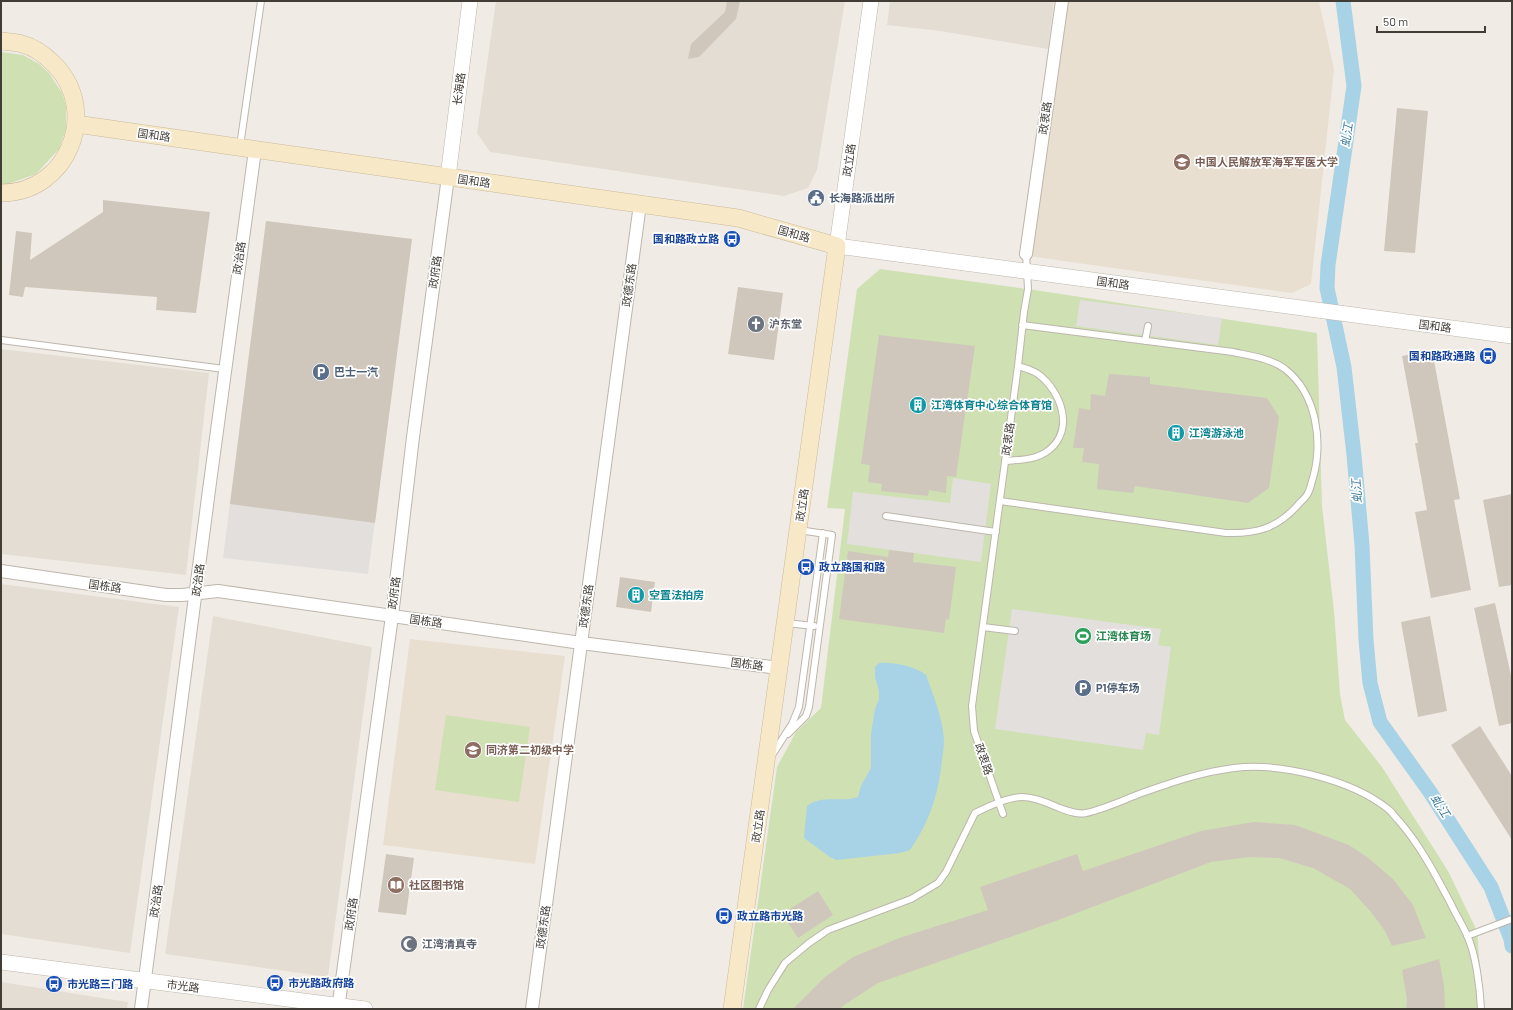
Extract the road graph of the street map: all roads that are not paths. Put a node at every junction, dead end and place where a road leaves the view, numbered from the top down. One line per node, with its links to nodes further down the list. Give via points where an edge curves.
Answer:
1 (261, 1): 7 (lane)
2 (470, 1): 8 (street, 长海路)
3 (871, 1): 11 (street, 政立路)
4 (1062, 1): 12 (street, 政衷路)
5 (1, 41): 6 (main road, via 22,44 45,55 64,74 74,98)
6 (76, 124): 7 (main road, 国和路); 9 (main road, via 73,141 66,157 55,170 42,181 26,189)
7 (247, 149): 8 (main road, 国和路); 20 (street, 政治路)
8 (448, 177): 10 (main road, 国和路); 29 (street, 政府路, via 412,437)
9 (1, 193)
10 (640, 204): 11 (main road, 国和路, via 738,218); 35 (street, 政德东路)
11 (837, 246): 13 (street, 国和路); 24 (main road, 政立路)
12 (1026, 254): 13 (lane, 政衷路)
13 (1027, 271): 14 (lane, 政衷路, via 1028,289); 16 (street, 国和路)
14 (1022, 325): 18 (lane); 19 (lane, 政衷路)
15 (1148, 326): 18 (lane)
16 (1512, 336)
17 (1, 340): 20 (lane)
18 (1145, 341): 22 (lane, via 1234,352 1264,358 1285,369 1298,382 1308,399 1315,420 1317,456 1308,494 1278,523 1263,530 1244,533 1226,533)
19 (1018, 366): 21 (lane, 政衷路); 21 (lane, via 1037,373 1052,387 1060,401 1064,417 1062,432 1055,444 1039,456)
20 (224, 369): 28 (street, 政治路)
21 (1005, 461): 22 (lane, 政衷路)
22 (1000, 501): 25 (lane, 政衷路)
23 (886, 516): 25 (lane)
24 (799, 530): 26 (lane); 30 (main road, 政立路)
25 (996, 532): 33 (lane, 政衷路)
26 (823, 533): 31 (lane); 32 (lane, via 832,535)
27 (1, 571): 28 (street, 国栋路, via 166,595)
28 (196, 594): 29 (street, 国栋路, via 218,591); 44 (street, 政治路)
29 (392, 616): 35 (street, 国栋路); 45 (street, 政府路)
30 (786, 623): 31 (lane); 36 (main road, 政立路)
31 (810, 626): 32 (lane); 37 (lane, via 799,707)
32 (820, 626): 37 (lane, via 806,716)
33 (983, 627): 34 (lane); 39 (lane, 政衷路, via 972,706 974,731)
34 (1015, 631)
35 (581, 643): 36 (street, 国栋路); 48 (street, 政德东路)
36 (779, 668): 38 (main road, 政立路)
37 (782, 740): 38 (lane, via 771,756)
38 (764, 776): 49 (main road, 政立路)
39 (1000, 803): 40 (lane, 政衷路); 42 (lane, via 1022,797 1038,799 1068,811 1083,813 1195,775 1236,768 1267,768 1309,774 1346,785 1368,795 1389,810 1409,833 1432,870); 50 (lane, via 975,813 938,883 911,899 828,930 809,943 785,963)
40 (1003, 814)
41 (1512, 919): 42 (lane)
42 (1467, 936): 51 (lane, via 1476,967)
43 (1, 962): 44 (street, 市光路)
44 (145, 981): 45 (street, 市光路); 46 (street, 政治路)
45 (339, 1007): 47 (street, 市光路)
46 (141, 1009)
47 (364, 1009)
48 (532, 1009)
49 (732, 1009)
50 (759, 1009)
51 (1482, 1009)

